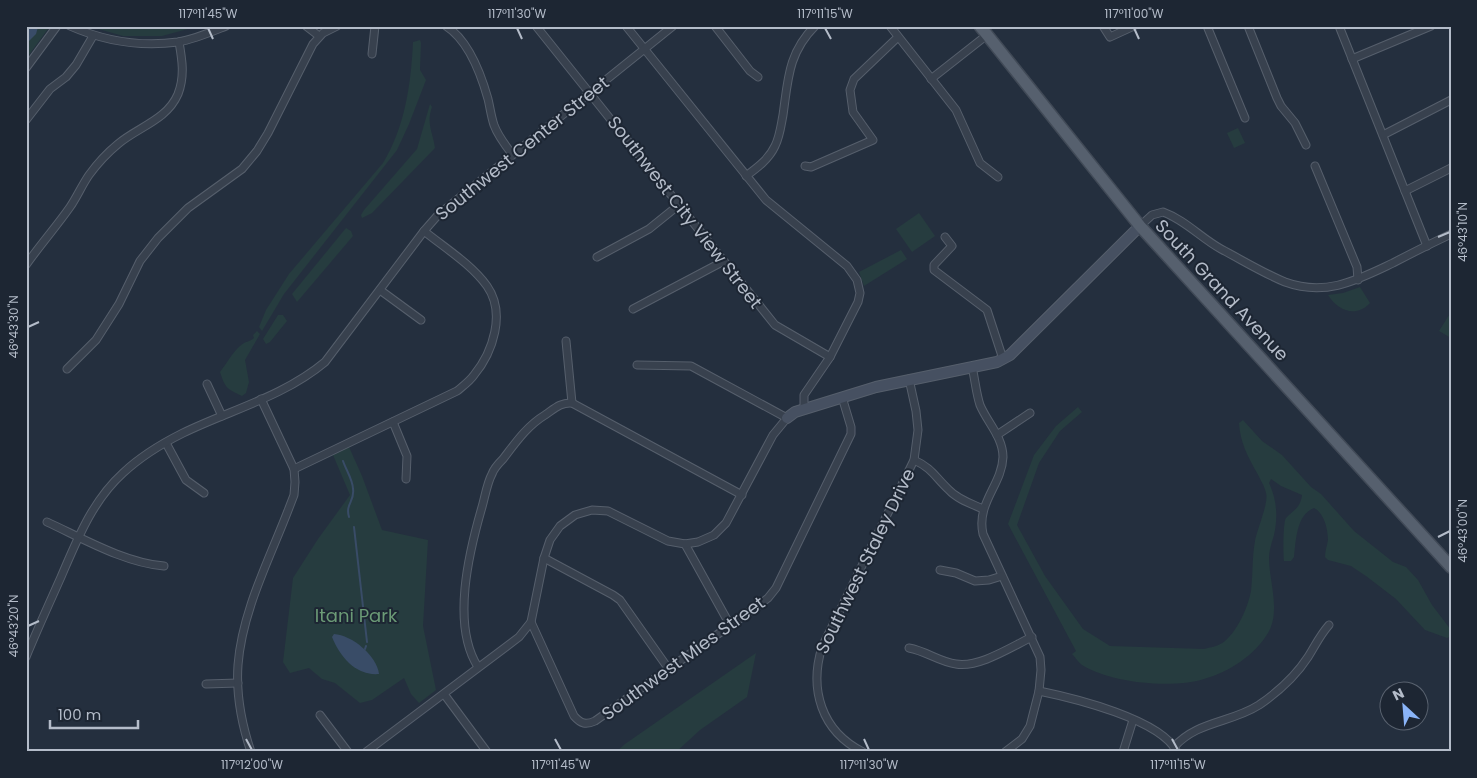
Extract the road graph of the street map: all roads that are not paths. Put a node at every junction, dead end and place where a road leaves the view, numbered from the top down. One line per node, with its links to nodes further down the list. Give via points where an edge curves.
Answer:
1 (57, 26): 28 (street)
2 (70, 26): 21 (street)
3 (226, 26): 24 (street)
4 (306, 26): 22 (street)
5 (337, 26): 22 (street)
6 (374, 26): 26 (street)
7 (446, 26): 37 (street, via 463,41 472,57 494,126)
8 (536, 26): 31 (street, Southwest City View Street)
9 (626, 26): 25 (street)
10 (673, 26): 25 (street, Southwest Center Street)
11 (715, 26): 29 (street)
12 (816, 26): 41 (street, via 796,50 791,64 775,146 767,159)
13 (890, 26): 23 (street)
14 (1103, 26): 15 (street, via 1107,35 1113,37)
15 (1134, 26)
16 (1207, 26): 33 (street)
17 (1248, 26): 36 (street, via 1277,98)
18 (1339, 26): 27 (street)
19 (1431, 26): 27 (street)
20 (983, 30): 30 (street); 45 (main road, South Grand Avenue)
21 (93, 36): 24 (street, via 133,43); 34 (street, via 76,65)
22 (319, 36): 63 (street, via 307,52 268,133 253,156 242,169 188,208 158,238 140,261 119,304 96,340)
23 (898, 37): 30 (street); 38 (street, via 854,79 850,90 853,112 873,140 810,167)
24 (179, 42): 50 (street, via 183,77 178,95 168,110 118,144 102,159 88,175 71,206)
25 (645, 49): 31 (street, Southwest Center Street); 41 (street)
26 (372, 54)
27 (1352, 59): 35 (street)
28 (26, 68)
29 (758, 77)
30 (931, 79): 42 (street, via 956,110 980,163)
31 (591, 93): 37 (street, Southwest Center Street); 44 (street, Southwest City View Street)
32 (1451, 100): 35 (street)
33 (1245, 118)
34 (26, 120)
35 (1383, 135): 43 (street)
36 (1306, 145)
37 (512, 154): 46 (street, Southwest Center Street)
38 (805, 166)
39 (1315, 166): 54 (street, via 1357,267)
40 (1451, 168): 43 (street)
41 (746, 176): 59 (street, via 766,200 847,266 856,280 860,292 858,302)
42 (998, 178)
43 (1405, 191): 49 (street)
44 (680, 204): 51 (street, via 650,229); 52 (street, Southwest City View Street)
45 (1140, 226): 54 (street, via 1157,213 1168,214 1259,269 1305,287 1324,288); 60 (street); 87 (main road, South Grand Avenue)
46 (424, 230): 55 (street, Southwest Center Street); 73 (street, via 476,273 488,288 495,305 496,324 485,360 473,377 457,391)
47 (1451, 234): 49 (street)
48 (945, 237): 60 (street, via 952,246 934,265 934,270 988,310)
49 (1427, 246): 54 (street)
50 (29, 256): 53 (street)
51 (596, 257)
52 (724, 261): 56 (street); 59 (street, Southwest City View Street, via 775,325)
53 (26, 265)
54 (1358, 280)
55 (380, 290): 57 (street); 67 (street, Southwest Center Street, via 325,362 290,387)
56 (633, 308)
57 (421, 320)
58 (566, 341): 68 (street)
59 (830, 357): 69 (street, via 804,395)
60 (1003, 359): 62 (street)
61 (637, 364): 72 (street, via 691,366)
62 (972, 367): 64 (street); 74 (street, via 979,402)
63 (67, 369)
64 (909, 380): 66 (street); 76 (street, Southwest Staley Drive, via 918,430)
65 (207, 384): 71 (street)
66 (842, 397): 69 (street); 91 (street, Southwest Mies Street, via 851,427 848,442 776,588 768,598)
67 (261, 400): 71 (street, Southwest Center Street); 77 (street)
68 (572, 403): 80 (street); 96 (street, via 564,402 534,421 491,474 475,531 464,596 469,646)
69 (804, 409): 72 (street)
70 (1030, 414): 74 (street)
71 (222, 416): 75 (street, Southwest Center Street)
72 (787, 418): 80 (street, via 773,435)
73 (393, 422): 77 (street); 78 (street, via 407,456)
74 (997, 435): 81 (street, via 1003,458)
75 (166, 443): 79 (street, via 186,480); 83 (street, Southwest Center Street, via 122,474 100,499)
76 (914, 460): 81 (street, via 927,466 956,496); 109 (street, Southwest Staley Drive, via 817,662 817,694 822,709 841,736)
77 (294, 469): 98 (street, via 294,495 247,621)
78 (406, 479)
79 (204, 493)
80 (742, 495): 84 (street, via 726,523 714,535)
81 (983, 509): 89 (street, via 983,534)
82 (47, 522): 83 (street)
83 (79, 536): 86 (street, via 116,553); 95 (street, Southwest Center Street)
84 (685, 544): 85 (street, via 668,541 608,511 592,510 575,515 560,526 550,540); 91 (street)
85 (544, 558): 90 (street); 97 (street, via 620,600)
86 (164, 566)
87 (1451, 568)
88 (940, 570): 89 (street, via 975,581)
89 (1002, 576): 93 (street)
90 (531, 622): 96 (street, via 519,637); 97 (street, Southwest Mies Street, via 579,722 596,721)
91 (730, 625): 97 (street, Southwest Mies Street)
92 (1329, 625): 104 (street, via 1296,674 1278,692 1232,718 1194,730 1183,737)
93 (1032, 637): 94 (street, via 970,664 944,661); 100 (street, via 1040,657)
94 (909, 648)
95 (26, 657)
96 (478, 667): 101 (street)
97 (668, 668)
98 (238, 683): 99 (street); 105 (street)
99 (206, 684)
100 (1039, 692): 103 (street, via 1067,697); 110 (street, via 1030,726 1022,739)
101 (444, 694): 107 (street); 108 (street)
102 (320, 715): 106 (street)
103 (1133, 720): 104 (street, via 1163,735); 111 (street)
104 (1176, 749)
105 (251, 752)
106 (348, 752)
107 (366, 752)
108 (487, 752)
109 (863, 752)
110 (1005, 752)
111 (1123, 752)

